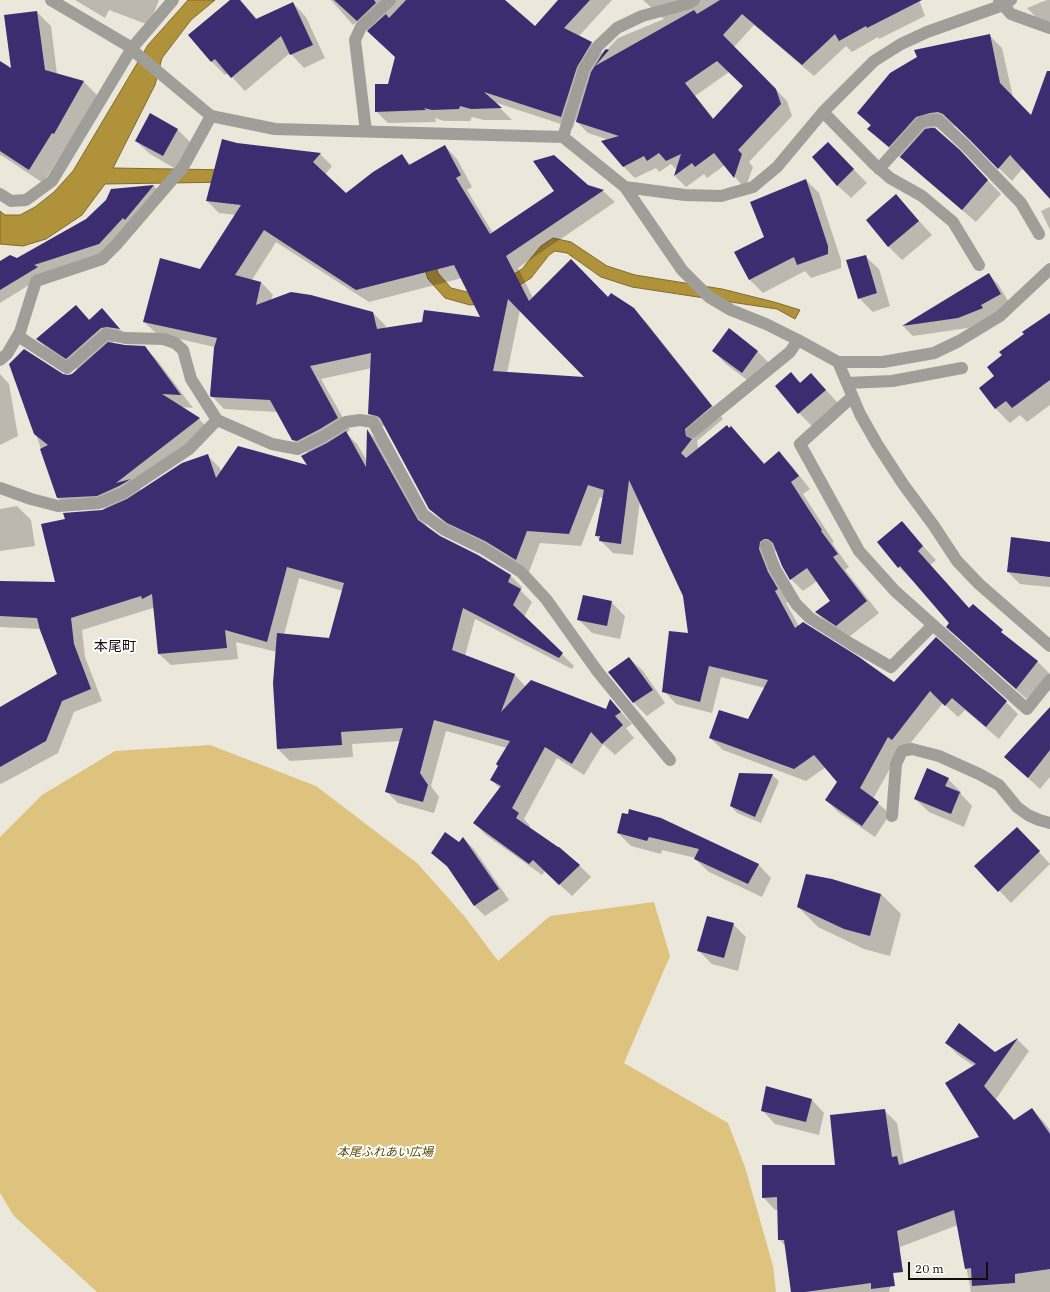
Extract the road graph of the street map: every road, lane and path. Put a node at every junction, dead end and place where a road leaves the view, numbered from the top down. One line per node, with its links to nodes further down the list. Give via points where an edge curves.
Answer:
1 (51, 0): 7 (street)
2 (173, 0): 7 (street)
3 (390, 0): 10 (street, via 360,27 355,40)
4 (694, 0): 11 (street, via 642,16 617,28 598,46 584,69)
5 (1004, 2): 6 (street, via 1011,14); 8 (street, via 901,44 874,61)
6 (1050, 28)
7 (134, 51): 9 (street); 14 (street, via 52,181 26,200 11,201)
8 (823, 112): 12 (street); 13 (street, via 777,167 753,187 721,196 685,195)
9 (211, 116): 10 (street, via 275,129); 18 (street, via 183,167 102,259 36,281)
10 (366, 131): 11 (street)
11 (563, 138): 13 (street)
12 (879, 169): 15 (street, via 921,122 938,120 1021,203); 16 (street, via 922,196 953,222)
13 (625, 187): 19 (street, via 682,270 708,297)
14 (0, 194)
15 (1039, 234)
16 (979, 265)
17 (1050, 269): 21 (street, via 1000,316 934,353 883,362)
18 (18, 336): 20 (street); 25 (street, via 67,368 106,334 125,338 164,339 175,343 183,350 191,379)
19 (798, 340): 21 (street); 26 (street, via 790,352)
20 (0, 360)
21 (838, 362): 23 (street)
22 (962, 368): 23 (street, via 892,381)
23 (847, 384): 24 (street)
24 (852, 397): 29 (street, via 800,444 859,551 895,591); 30 (street, via 876,444 957,562)
25 (217, 420): 27 (street, via 188,449 123,493 99,503 58,506); 32 (street, via 272,444 298,449 346,422 373,422 423,514 443,529 482,548 521,572 546,599 598,672)
26 (692, 432)
27 (0, 488)
28 (766, 546): 29 (street, via 774,569 796,604 810,618 891,667)
29 (933, 625): 31 (street, via 1027,708)
30 (1050, 646)
31 (1050, 680)
32 (670, 760)
33 (892, 816): 34 (street, via 896,764 902,751 912,748 939,756 979,774 998,785 1028,815)
34 (1050, 823)

